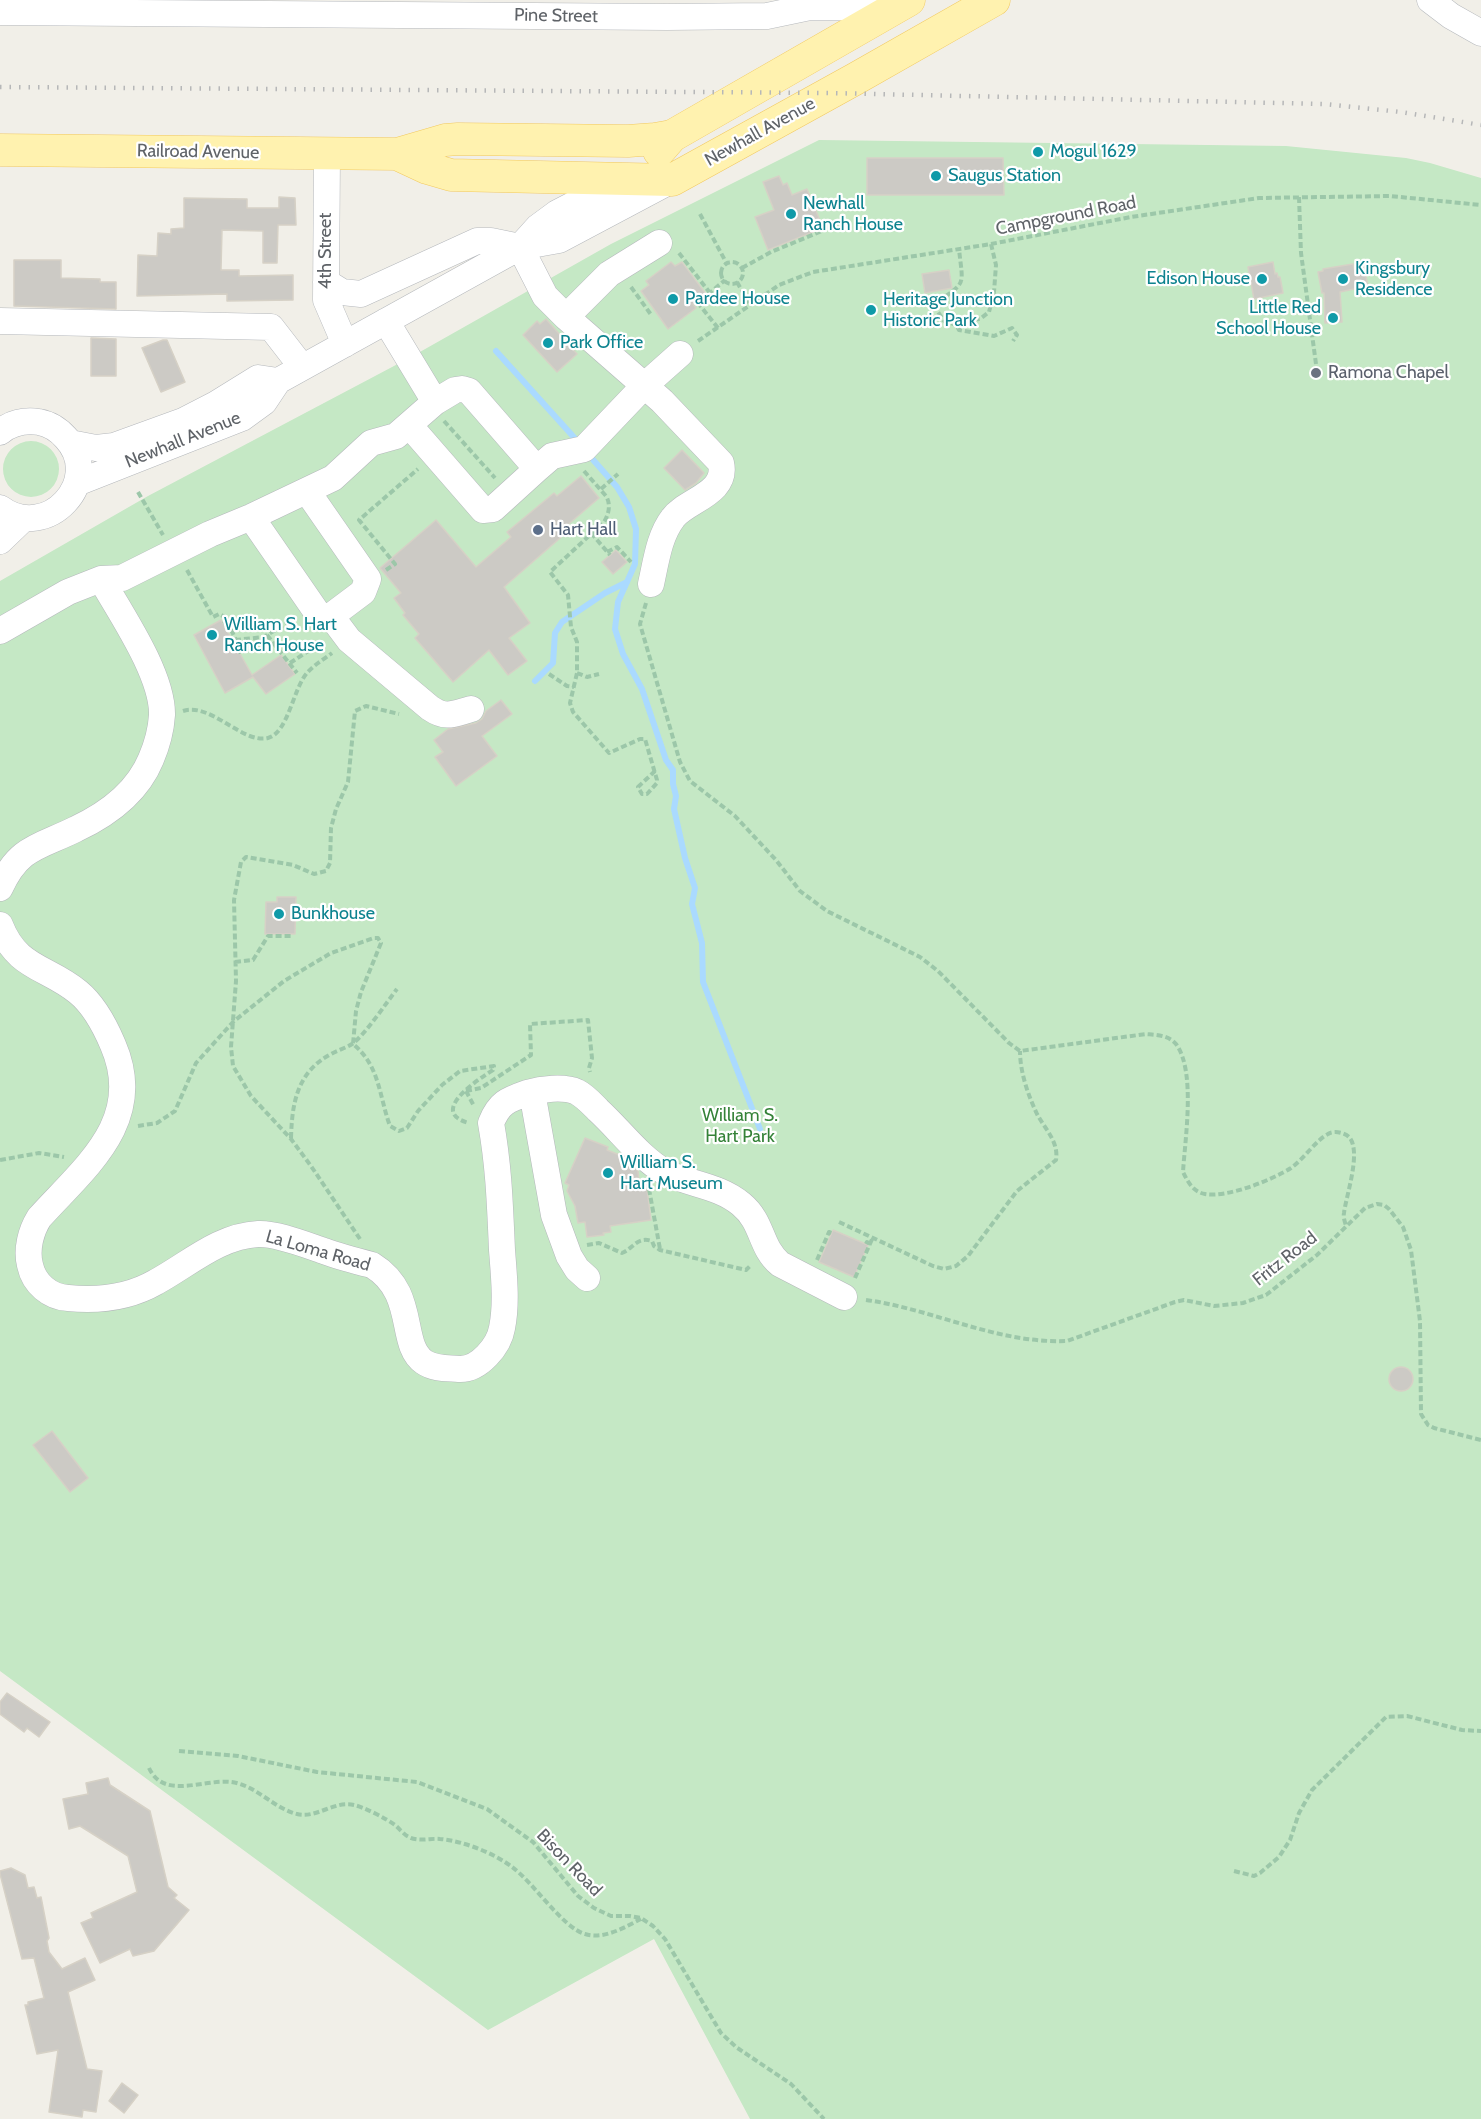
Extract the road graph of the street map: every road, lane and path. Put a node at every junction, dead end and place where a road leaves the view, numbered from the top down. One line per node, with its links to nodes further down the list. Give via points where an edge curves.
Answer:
1 (994, 0): 13 (main road, Newhall Avenue)
2 (1430, 0): 7 (street)
3 (902, 4): 5 (street, Pine Street, via 810,7 767,15); 8 (main road, Newhall Avenue)
4 (323, 7): 5 (street, Pine Street); 6 (street, Pine Street)
5 (667, 9)
6 (0, 12)
7 (1481, 33)
8 (672, 136): 11 (main road, Railroad Avenue, via 628,141 458,139); 12 (main road, Newhall Avenue, via 653,158)
9 (0, 150): 10 (main road, Railroad Avenue)
10 (327, 153): 11 (main road, Railroad Avenue); 25 (street, 4th Street)
11 (396, 154): 12 (main road, Railroad Avenue, via 451,175)
12 (623, 178): 13 (main road, Railroad Avenue); 19 (street, Newhall Avenue, via 557,213)
13 (672, 180): 19 (street, Newhall Avenue, via 570,236 548,244)
14 (1299, 197): 15 (path, Campground Road, via 1390,196); 18 (path, Campground Road, via 1259,198 1171,211); 39 (path, via 1301,254)
15 (1481, 205)
16 (700, 214): 22 (path)
17 (822, 231): 23 (path)
18 (991, 244): 20 (path, Campground Road); 34 (path, via 996,265 989,312 980,319 960,321)
19 (520, 247): 25 (street, via 477,242 361,294 342,292); 31 (street, via 545,296); 33 (street, Newhall Avenue)
20 (959, 249): 29 (path, Campground Road, via 813,272 779,285); 34 (path, via 961,285 936,303 944,321)
21 (664, 250): 28 (path, via 678,251); 31 (street, via 609,274)
22 (728, 264): 23 (path); 24 (path, via 722,273)
23 (742, 268): 27 (path, via 743,276)
24 (724, 280): 27 (path); 28 (path)
25 (326, 282): 37 (street, 4th Street, via 328,307)
26 (638, 282): 30 (path, via 630,288)
27 (738, 282): 29 (path)
28 (710, 293): 35 (path, via 698,303)
29 (750, 305): 35 (path, Campground Road)
30 (652, 316)
31 (566, 317): 42 (street)
32 (0, 321): 40 (street, via 272,327)
33 (386, 321): 37 (street, Newhall Avenue); 43 (street)
34 (957, 325): 36 (path, via 959,330 987,336 1012,328 1017,334)
35 (718, 328): 38 (path, Campground Road)
36 (1013, 341)
37 (345, 344): 40 (street, Newhall Avenue)
38 (680, 354): 42 (street)
39 (1316, 364)
40 (302, 367): 41 (street, Newhall Avenue)
41 (278, 381): 46 (street, Newhall Avenue, via 258,378 183,421 114,446 96,448); 51 (street, Newhall Avenue, via 264,402 242,418)
42 (644, 386): 47 (street, via 584,449); 62 (street, via 721,463 723,471 715,486 674,515 663,535)
43 (440, 399): 44 (street); 49 (street, via 462,388 469,391); 54 (path, via 442,419)
44 (409, 425): 48 (street); 53 (street, via 396,436 371,443 333,478)
45 (0, 432): 46 (street, via 18,423 43,423 59,430)
46 (70, 443): 51 (street, via 77,458)
47 (566, 453): 49 (street, via 552,456); 52 (path)
48 (434, 454): 54 (street, via 480,508 493,509); 63 (path, via 359,520 395,564)
49 (537, 469): 54 (street)
50 (617, 475): 52 (path)
51 (76, 483): 57 (street, via 57,510 41,517)
52 (601, 489): 58 (path, via 609,500 608,513)
53 (307, 491): 56 (street); 63 (street, via 366,573)
54 (507, 496)
55 (0, 508): 57 (street)
56 (251, 517): 61 (street, via 122,578); 66 (street, via 318,614)
57 (24, 518): 59 (street)
58 (591, 533): 60 (path); 73 (path, via 550,572 568,595 568,612 577,642)
59 (0, 541)
60 (610, 555)
61 (101, 579): 67 (street, via 68,592); 78 (street, via 145,656)
62 (651, 584): 88 (path, via 640,624 680,762 690,781 735,816 800,891 827,911 920,957)
63 (367, 586): 66 (street)
64 (224, 621): 69 (path)
65 (290, 621): 68 (path)
66 (341, 628): 71 (path); 78 (path, via 307,673 279,731 269,738 256,738 201,711); 79 (street)
67 (0, 631)
68 (267, 635): 69 (path); 71 (path)
69 (234, 640): 70 (path)
70 (241, 654)
71 (290, 663): 72 (path)
72 (297, 673)
73 (577, 673): 75 (path, via 587,677); 76 (path)
74 (549, 674): 76 (path)
75 (599, 674)
76 (574, 687): 80 (path, via 570,703 573,712 606,752 612,754 643,739)
77 (471, 709): 79 (street)
78 (162, 713): 81 (street, via 160,733 147,769 124,799 102,816 37,845 13,864)
79 (440, 715): 84 (path, via 422,721 366,706 355,711 348,782 331,828 329,867 318,874 274,861 243,859 234,900)
80 (654, 771): 80 (path, via 656,785 642,794 638,787)
81 (0, 888)
82 (0, 925): 96 (street, La Loma Road, via 20,957 79,993 100,1018 116,1051 122,1069 119,1113 112,1131)
83 (292, 936): 84 (path, via 268,936 253,960)
84 (236, 962): 86 (path)
85 (397, 989): 87 (path)
86 (233, 1022): 87 (path, via 311,963 348,945 378,938 378,954 356,1011); 93 (path, via 196,1064 175,1111 157,1123); 94 (path, via 233,1066 251,1096)
87 (353, 1044): 90 (path, via 369,1062 393,1129 407,1128 442,1085 460,1071 494,1066); 94 (path, via 330,1054 306,1076 297,1091)
88 (1020, 1051): 99 (path, via 1146,1034 1164,1036 1176,1044 1188,1074 1184,1172 1189,1186 1204,1194 1228,1193 1263,1182 1291,1168 1329,1133 1339,1132 1354,1145 1343,1215); 101 (path, via 1020,1067 1037,1113 1055,1143 1056,1160 1017,1191 956,1266 933,1266)
89 (589, 1068): 90 (path, via 592,1058 588,1020 530,1024 528,1059 481,1088)
90 (466, 1091): 92 (path, via 455,1101 454,1114 465,1123)
91 (532, 1092): 104 (street, La Loma Road, via 576,1092 665,1172 717,1189 740,1203 760,1227); 106 (street, La Loma Road, via 505,1101 491,1123 501,1197 504,1288 502,1328 488,1354 464,1369 438,1368 420,1359 414,1350 404,1305 391,1280 381,1270); 108 (street, via 554,1215 569,1256)
92 (476, 1122)
93 (132, 1127)
94 (291, 1139): 106 (path, via 365,1247)
95 (0, 1160): 96 (path, via 47,1154 70,1159)
96 (85, 1169): 106 (street, La Loma Road, via 39,1218 30,1240 32,1273 41,1286 57,1297 88,1300 128,1294 154,1283 216,1245 260,1233)
97 (648, 1179): 103 (path)
98 (839, 1222): 101 (path)
99 (1346, 1226): 109 (path, Fritz Road, via 1317,1255 1266,1295 1243,1303 1214,1306 1175,1302 1067,1341 1048,1342 967,1327 894,1305); 110 (path, Fritz Road, via 1365,1208 1377,1204 1389,1209 1403,1227 1411,1250 1420,1321 1421,1414 1434,1428)
100 (832, 1233): 105 (path, via 829,1232)
101 (873, 1237): 107 (path)
102 (590, 1244): 103 (path, via 599,1243 622,1253 645,1239)
103 (660, 1250): 104 (path, via 746,1270)
104 (767, 1250): 109 (street, La Loma Road, via 780,1264)
105 (821, 1251)
106 (362, 1263)
107 (857, 1275)
108 (587, 1278)
109 (844, 1297)
110 (1481, 1440)
111 (1481, 1731): 114 (path, via 1407,1716 1386,1717 1312,1790 1279,1857 1254,1876)
112 (179, 1751): 115 (path, Bison Road, via 417,1782 487,1809 534,1842 578,1896 594,1908 611,1916)
113 (149, 1768): 115 (path, via 161,1784 175,1787 233,1782 298,1815 354,1804 394,1825 409,1838 455,1841 487,1853 511,1866 573,1929 587,1935 618,1931)
114 (1234, 1871)
115 (641, 1918): 116 (path, via 665,1939 721,2033 736,2048 791,2084)
116 (824, 2119)

